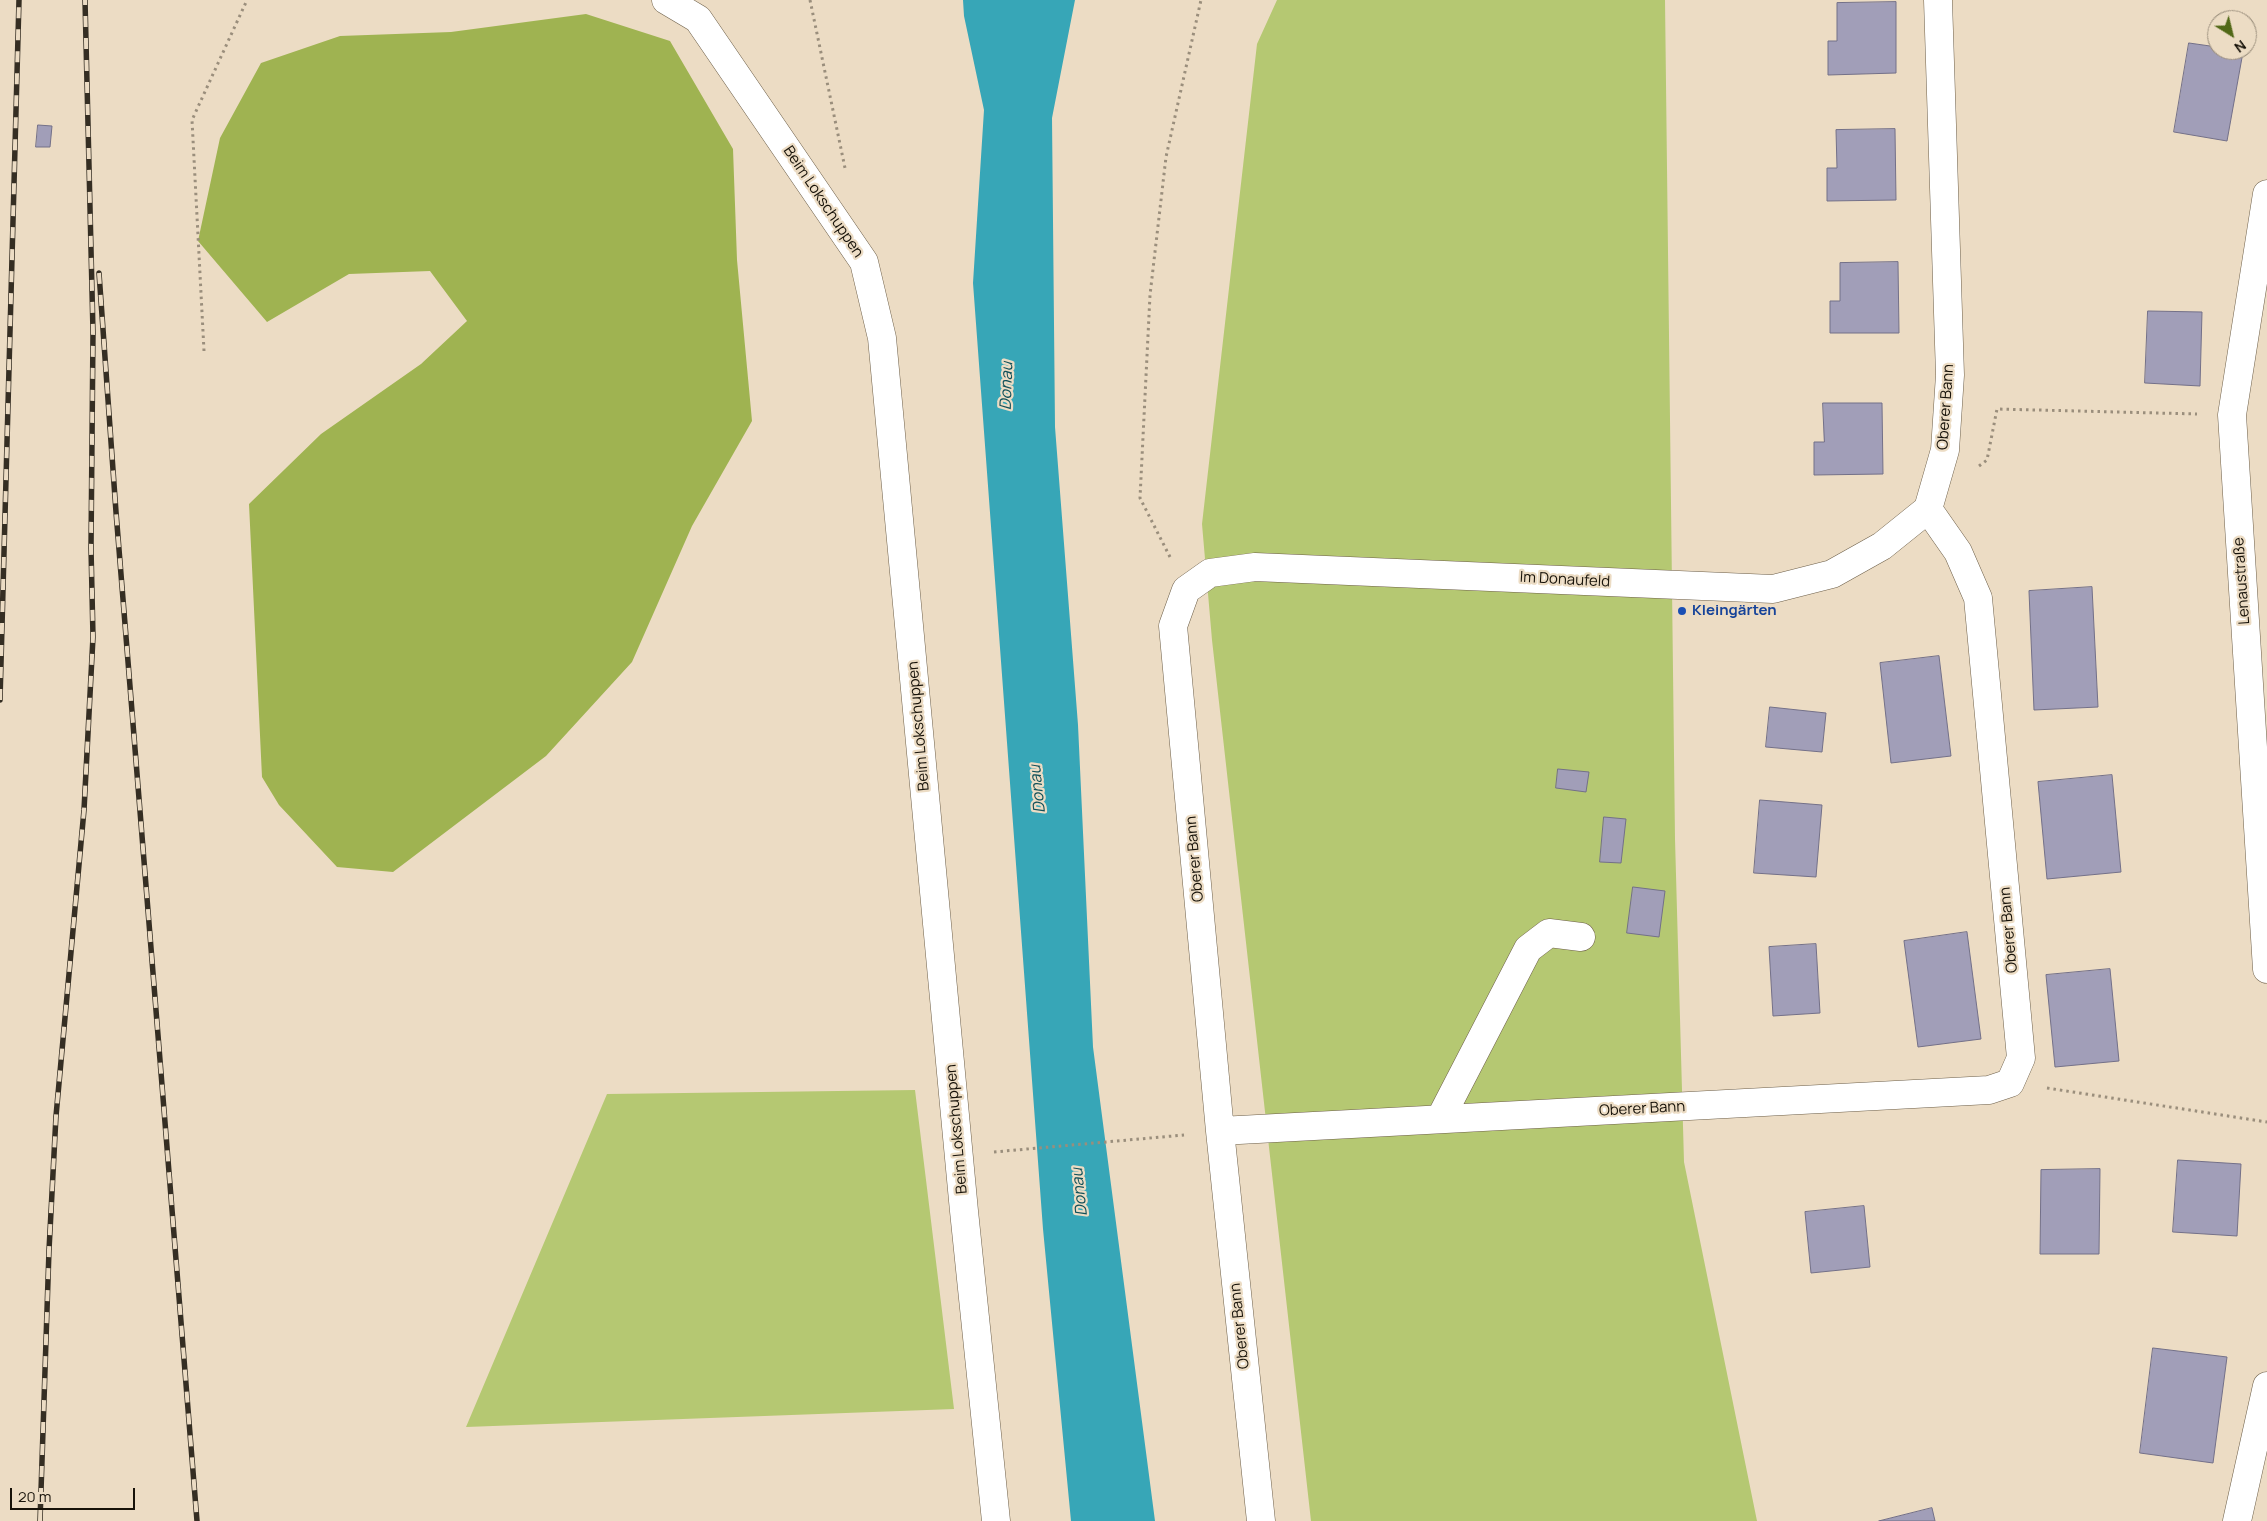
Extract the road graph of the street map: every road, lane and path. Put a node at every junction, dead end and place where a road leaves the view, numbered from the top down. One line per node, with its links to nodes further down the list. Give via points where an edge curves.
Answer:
1 (247, 0): 8 (path, via 192,120)
2 (666, 0): 22 (street, Beim Lokschuppen, via 698,19 864,262 882,338)
3 (810, 0): 6 (path)
4 (1201, 0): 12 (path, via 1166,157 1150,295 1140,498)
5 (1938, 0): 11 (street, Oberer Bann, via 1950,375 1945,450)
6 (846, 175)
7 (2267, 194): 9 (street, Lenaustraße)
8 (204, 351)
9 (2232, 415): 10 (path, via 1997,409 1987,460); 14 (street, Lenaustraße)
10 (1972, 472)
11 (1928, 509): 12 (street, Im Donaufeld, via 1882,546 1832,574 1773,589 1255,566 1210,573); 15 (street, Oberer Bann, via 1958,552 1978,598 2021,1058)
12 (1186, 590): 18 (street, Oberer Bann, via 1173,626)
13 (1581, 937): 16 (street, via 1549,933 1528,949)
14 (2267, 969)
15 (2010, 1083): 16 (street, Oberer Bann, via 1989,1090); 17 (path)
16 (1440, 1119): 18 (street, Oberer Bann)
17 (2267, 1122)
18 (1220, 1131): 23 (street, Oberer Bann)
19 (1160, 1138): 20 (path)
20 (993, 1152)
21 (2267, 1386): 24 (street)
22 (996, 1521)
23 (1260, 1521)
24 (2237, 1521)

